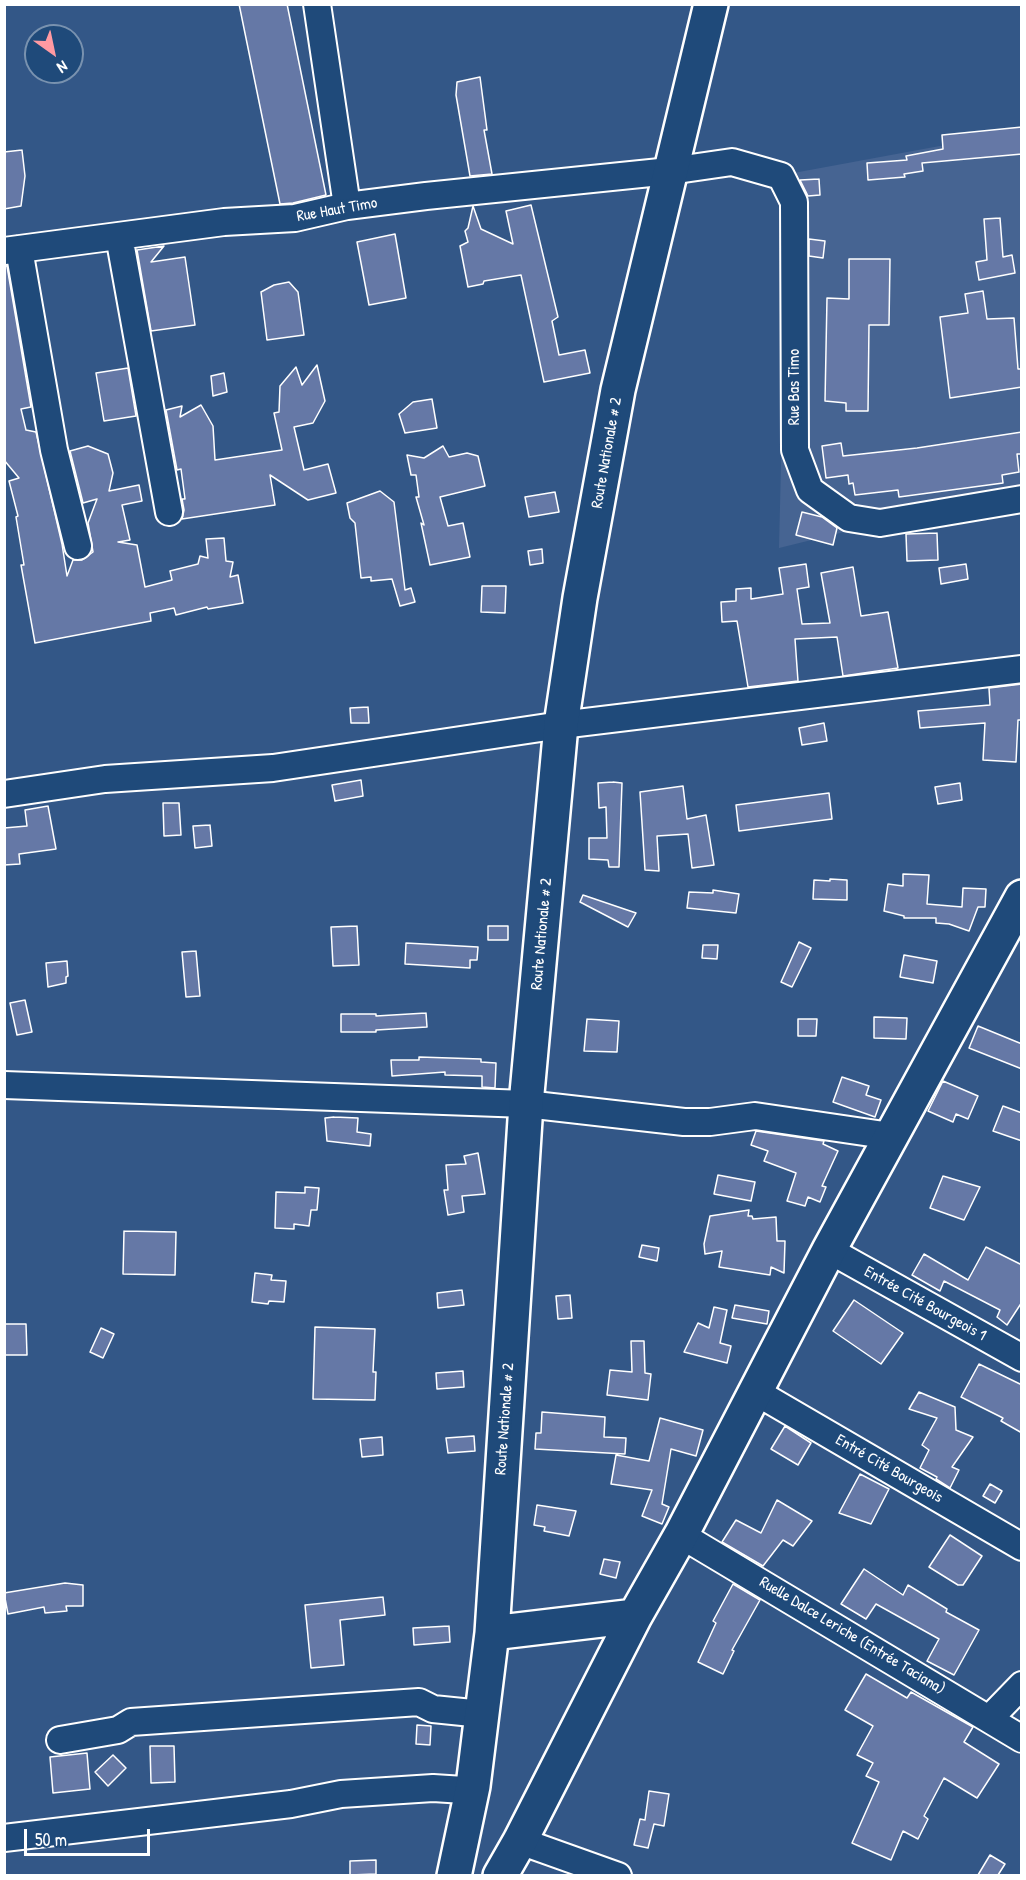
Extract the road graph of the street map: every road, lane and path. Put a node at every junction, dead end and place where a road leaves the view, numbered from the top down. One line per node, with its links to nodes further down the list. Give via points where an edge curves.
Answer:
1 (316, 4): 4 (street)
2 (711, 4): 3 (main road, Route Nationale # 2)
3 (670, 171): 4 (street, Rue Haut Timo); 7 (street, Rue Bas Timo, via 732,162 781,176 794,202 795,450 810,490 849,518 880,523); 11 (main road, Route Nationale # 2, via 618,390)
4 (347, 206): 5 (street, Rue Haut Timo, via 295,218 224,222)
5 (118, 236): 6 (street, Rue Haut Timo); 8 (street)
6 (12, 250): 9 (street)
7 (1022, 500)
8 (169, 512)
9 (78, 546)
10 (1022, 669): 11 (street)
11 (561, 725): 12 (street, via 273,768 105,779); 15 (main road, Route Nationale # 2)
12 (4, 794)
13 (1022, 897): 16 (main road)
14 (4, 1085): 15 (street)
15 (526, 1104): 16 (street, via 684,1122 755,1116); 23 (main road, Route Nationale # 2)
16 (891, 1136): 17 (main road)
17 (829, 1250): 18 (street, Entrée Cité Bourgeois 1); 19 (main road)
18 (1022, 1358)
19 (756, 1392): 20 (main road); 21 (street, Entré Cité Bourgeois)
20 (681, 1535): 22 (main road); 26 (street, Ruelle Dalce Leriche (Entrée Taciana))
21 (1022, 1547)
22 (635, 1616): 23 (main road); 31 (main road)
23 (492, 1633): 25 (main road, Route Nationale # 2)
24 (1022, 1685): 26 (street)
25 (482, 1714): 28 (street, via 433,1709 418,1717 132,1738 118,1730); 29 (main road, Route Nationale # 2)
26 (989, 1719): 27 (street, Ruelle Dalce Leriche (Entrée Taciana))
27 (1022, 1739)
28 (60, 1740)
29 (473, 1786): 30 (street, via 464,1790 340,1794 291,1804); 32 (main road, Route Nationale # 2)
30 (4, 1838)
31 (520, 1841): 33 (main road); 34 (street)
32 (454, 1875)
33 (500, 1875)
34 (618, 1875)

